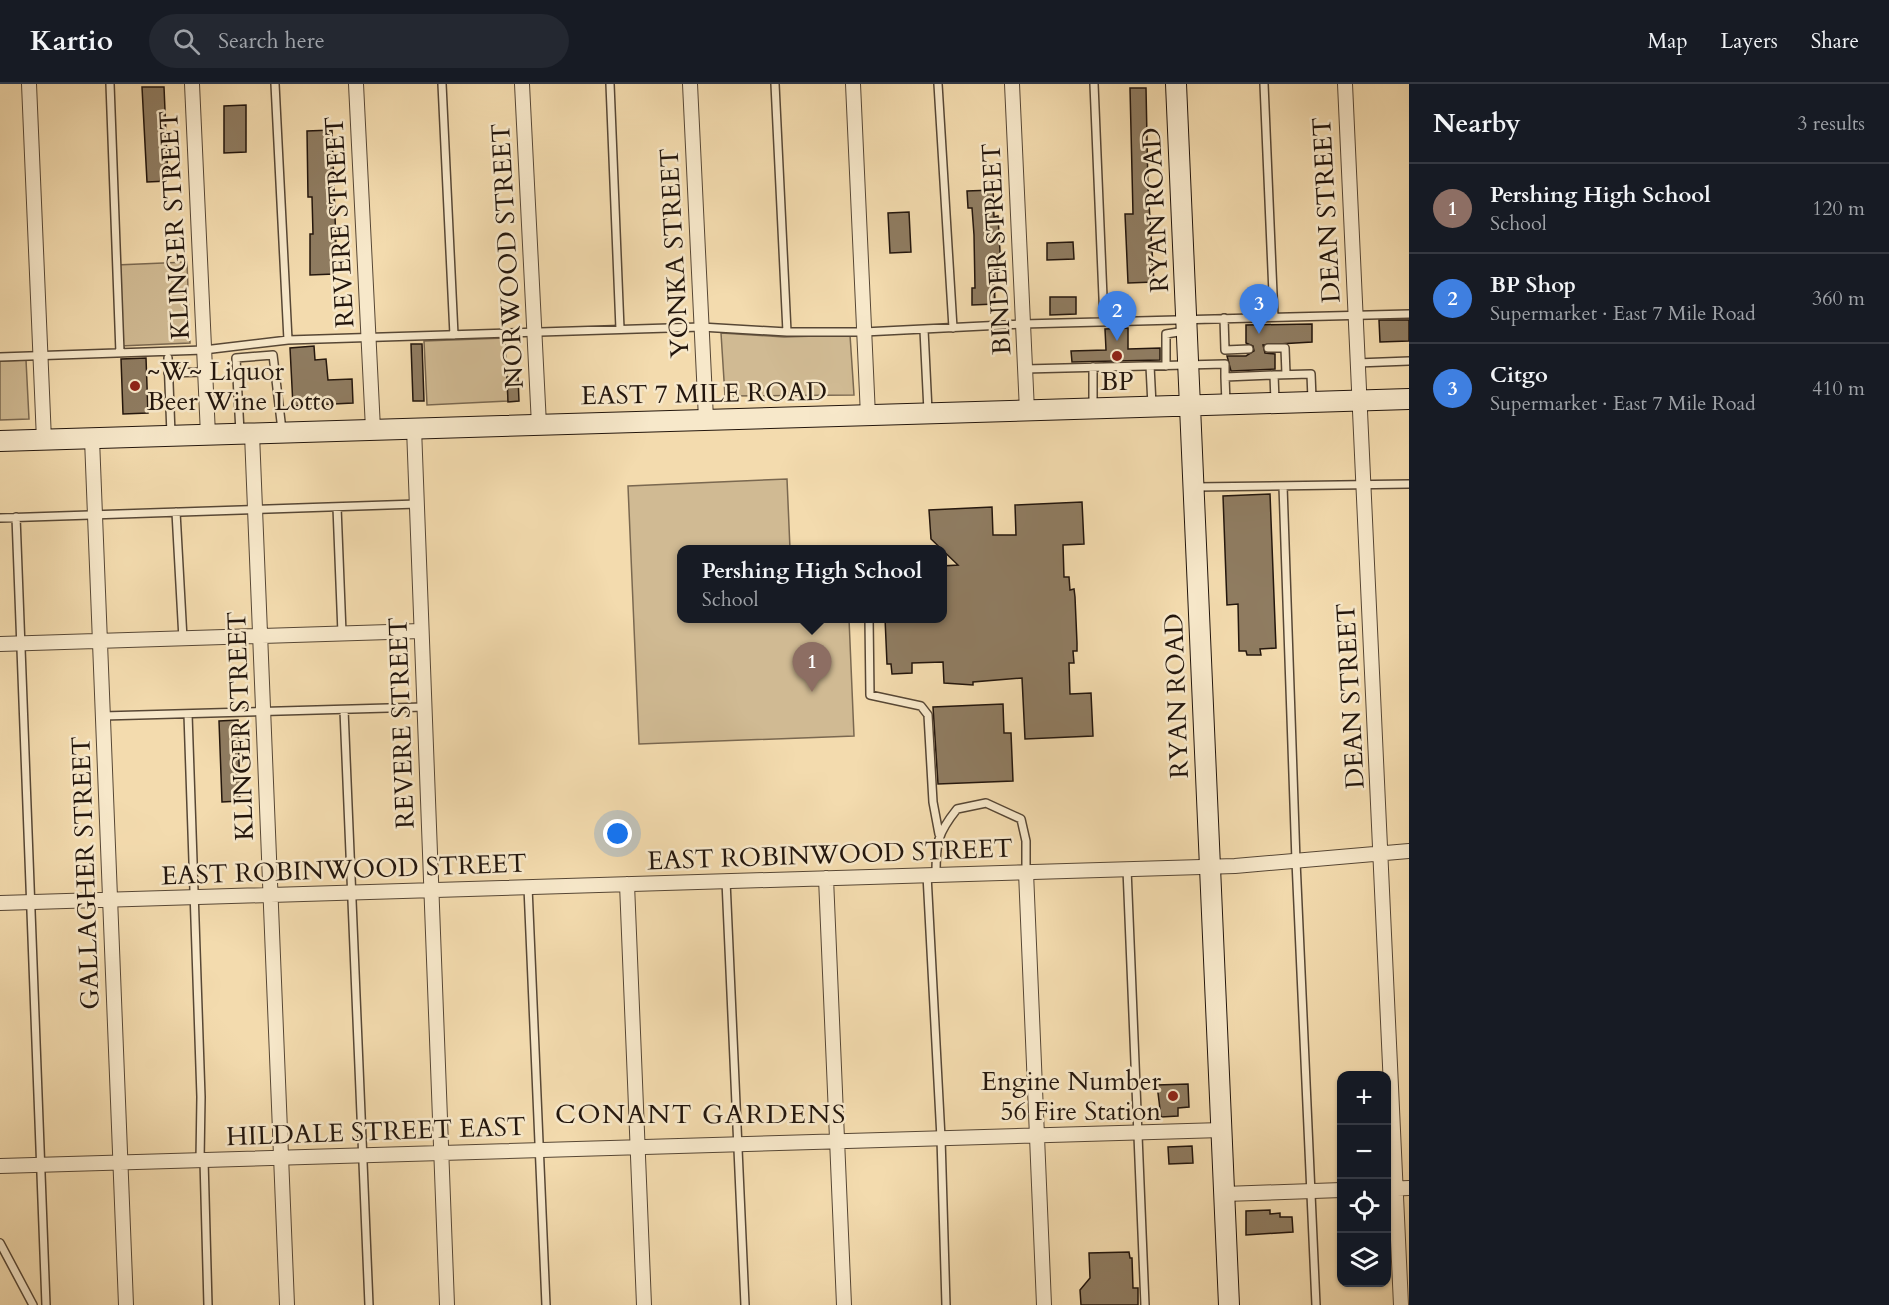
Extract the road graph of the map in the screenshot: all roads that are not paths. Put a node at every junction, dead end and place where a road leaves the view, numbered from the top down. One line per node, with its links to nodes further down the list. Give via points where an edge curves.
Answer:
1 (29, 84): 40 (street)
2 (110, 84): 39 (lane)
3 (192, 84): 37 (street, KLINGER STREET)
4 (275, 84): 34 (lane)
5 (356, 84): 33 (street, REVERE STREET)
6 (442, 84): 32 (lane)
7 (522, 84): 29 (street, NORWOOD STREET)
8 (610, 84): 27 (lane)
9 (690, 84): 25 (street, YONKA STREET)
10 (775, 84): 30 (lane)
11 (853, 84): 31 (street)
12 (939, 84): 26 (lane)
13 (1012, 84): 23 (street, BINDER STREET)
14 (1094, 84): 22 (lane)
15 (1176, 84): 24 (street, RYAN ROAD)
16 (1264, 84): 20 (lane)
17 (1345, 84): 19 (street, DEAN STREET)
18 (1409, 314): 19 (lane)
19 (1355, 315): 20 (lane); 44 (street, DEAN STREET)
20 (1274, 317): 21 (lane)
21 (1224, 318): 24 (lane); 38 (lane)
22 (1104, 321): 23 (lane); 24 (lane)
23 (1023, 324): 26 (lane); 50 (street, BINDER STREET)
24 (1187, 325): 46 (street, RYAN ROAD); 48 (lane, via 1166,334)
25 (701, 327): 27 (lane); 30 (lane); 67 (street, YONKA STREET)
26 (953, 328): 28 (lane)
27 (620, 329): 29 (lane)
28 (924, 330): 31 (lane); 65 (lane)
29 (534, 332): 32 (lane); 68 (street, NORWOOD STREET)
30 (787, 332): 31 (lane)
31 (864, 332): 66 (street)
32 (454, 335): 33 (lane)
33 (369, 338): 34 (lane); 70 (street, REVERE STREET)
34 (288, 340): 37 (lane)
35 (1268, 348): 53 (lane, via 1285,348)
36 (1249, 349): 38 (lane, via 1241,353)
37 (204, 350): 39 (lane); 51 (street, KLINGER STREET)
38 (1225, 350): 45 (lane)
39 (120, 353): 40 (lane)
40 (41, 356): 41 (lane); 76 (street)
41 (0, 357)
42 (168, 358): 52 (lane)
43 (1409, 361): 44 (lane)
44 (1357, 363): 57 (street, DEAN STREET)
45 (1225, 364): 46 (lane); 55 (lane)
46 (1189, 365): 48 (lane); 61 (street, RYAN ROAD)
47 (1150, 366): 48 (lane); 49 (lane); 62 (lane)
48 (1166, 366)
49 (1093, 367): 50 (lane); 63 (lane)
50 (1025, 369): 64 (street, BINDER STREET)
51 (205, 372): 52 (lane); 73 (street, KLINGER STREET)
52 (168, 373): 74 (lane)
53 (1286, 374): 54 (lane); 58 (lane, via 1311,374)
54 (1274, 375): 55 (lane); 59 (lane)
55 (1225, 376): 60 (lane)
56 (1409, 399): 57 (street, EAST 7 MILE ROAD)
57 (1360, 401): 58 (street, EAST 7 MILE ROAD); 78 (street, DEAN STREET)
58 (1312, 402): 59 (street, EAST 7 MILE ROAD)
59 (1275, 403): 60 (street, EAST 7 MILE ROAD)
60 (1226, 405): 61 (street, EAST 7 MILE ROAD)
61 (1191, 406): 62 (street, EAST 7 MILE ROAD); 81 (street, RYAN ROAD)
62 (1152, 407): 63 (street, EAST 7 MILE ROAD)
63 (1093, 409): 64 (street, EAST 7 MILE ROAD)
64 (1027, 411): 65 (street, EAST 7 MILE ROAD)
65 (928, 414): 66 (street, EAST 7 MILE ROAD)
66 (868, 416): 67 (street, EAST 7 MILE ROAD)
67 (706, 419): 68 (street, EAST 7 MILE ROAD)
68 (539, 425): 69 (street, EAST 7 MILE ROAD)
69 (414, 428): 70 (street, EAST 7 MILE ROAD); 82 (street, REVERE STREET)
70 (373, 429): 71 (street, EAST 7 MILE ROAD)
71 (282, 433): 72 (street, EAST 7 MILE ROAD); 72 (lane, via 273,355 236,358)
72 (246, 434): 73 (street, EAST 7 MILE ROAD); 84 (street, KLINGER STREET)
73 (208, 435): 74 (street, EAST 7 MILE ROAD)
74 (171, 436): 75 (street, EAST 7 MILE ROAD)
75 (92, 439): 76 (street, EAST 7 MILE ROAD); 86 (street, GALLAGHER STREET)
76 (44, 440): 77 (street, EAST 7 MILE ROAD)
77 (0, 441)
78 (1364, 484): 79 (lane); 80 (lane); 104 (street, DEAN STREET)
79 (1409, 484)
80 (1283, 486): 81 (lane); 105 (lane)
81 (1194, 487): 106 (street, RYAN ROAD)
82 (417, 504): 83 (lane); 90 (street, REVERE STREET)
83 (337, 507): 84 (lane); 91 (lane)
84 (255, 509): 85 (lane); 92 (street, KLINGER STREET)
85 (176, 512): 86 (lane); 93 (lane)
86 (95, 515): 87 (lane); 94 (street, GALLAGHER STREET)
87 (16, 517): 88 (lane); 96 (lane)
88 (0, 518)
89 (869, 623): 102 (lane, via 870,694 921,706 928,715 933,802)
90 (421, 631): 91 (street); 97 (street, REVERE STREET)
91 (342, 633): 92 (street)
92 (260, 636): 93 (street); 99 (street, KLINGER STREET)
93 (183, 639): 94 (street)
94 (100, 642): 96 (street); 101 (street, GALLAGHER STREET)
95 (0, 644): 96 (street)
96 (20, 644): 119 (lane)
97 (424, 707): 98 (lane); 114 (street, REVERE STREET)
98 (344, 710): 99 (lane); 115 (lane)
99 (263, 713): 100 (lane); 116 (street, KLINGER STREET)
100 (188, 714): 101 (lane); 117 (lane)
101 (103, 716): 118 (street, GALLAGHER STREET)
102 (939, 834): 108 (lane, via 957,809 986,803 1006,811 1021,819); 109 (lane)
103 (1409, 851): 104 (street, EAST ROBINWOOD STREET)
104 (1382, 853): 105 (street, EAST ROBINWOOD STREET); 136 (street, DEAN STREET)
105 (1296, 861): 106 (street, EAST ROBINWOOD STREET); 138 (lane)
106 (1210, 867): 107 (street, EAST ROBINWOOD STREET); 121 (street, RYAN ROAD)
107 (1127, 869): 108 (street, EAST ROBINWOOD STREET); 122 (lane)
108 (1026, 872): 109 (street, EAST ROBINWOOD STREET); 123 (street)
109 (932, 874): 110 (street, EAST ROBINWOOD STREET); 124 (lane)
110 (826, 878): 111 (street, EAST ROBINWOOD STREET); 125 (street)
111 (726, 881): 112 (street, EAST ROBINWOOD STREET); 126 (lane)
112 (627, 884): 113 (street, EAST ROBINWOOD STREET); 127 (street)
113 (528, 887): 114 (street, EAST ROBINWOOD STREET); 128 (lane)
114 (431, 890): 115 (street, EAST ROBINWOOD STREET); 129 (street, REVERE STREET)
115 (352, 892): 116 (street, EAST ROBINWOOD STREET); 130 (lane)
116 (270, 895): 117 (street, EAST ROBINWOOD STREET); 131 (street, KLINGER STREET)
117 (193, 897): 118 (street, EAST ROBINWOOD STREET); 132 (lane)
118 (110, 900): 119 (street, EAST ROBINWOOD STREET); 133 (street, GALLAGHER STREET)
119 (29, 902): 120 (street, EAST ROBINWOOD STREET); 134 (lane)
120 (0, 903)
121 (1222, 1130): 122 (street, HILDALE STREET EAST); 139 (street, RYAN ROAD)
122 (1137, 1133): 123 (street, HILDALE STREET EAST); 154 (lane)
123 (1037, 1135): 124 (street, HILDALE STREET EAST); 153 (street)
124 (941, 1138): 125 (street, HILDALE STREET EAST); 152 (lane)
125 (837, 1142): 126 (street, HILDALE STREET EAST); 151 (street)
126 (738, 1144): 127 (street, HILDALE STREET EAST); 150 (lane)
127 (637, 1147): 128 (street, HILDALE STREET EAST); 149 (street)
128 (539, 1150): 129 (street, HILDALE STREET EAST); 148 (lane)
129 (441, 1153): 130 (street, HILDALE STREET EAST); 147 (street, REVERE STREET)
130 (363, 1155): 131 (street, HILDALE STREET EAST); 146 (lane)
131 (280, 1158): 132 (street, HILDALE STREET EAST); 145 (street, KLINGER STREET)
132 (202, 1160): 133 (street, HILDALE STREET EAST); 144 (lane)
133 (120, 1162): 134 (street, HILDALE STREET EAST); 143 (street, GALLAGHER STREET)
134 (42, 1165): 135 (street, HILDALE STREET EAST); 142 (lane)
135 (0, 1166)
136 (1397, 1189): 157 (street, DEAN STREET)
137 (1337, 1190): 138 (street)
138 (1311, 1191): 139 (street); 156 (lane)
139 (1224, 1194): 155 (street, RYAN ROAD)
140 (0, 1243): 141 (lane)
141 (33, 1305)
142 (46, 1305)
143 (126, 1305)
144 (208, 1305)
145 (286, 1305)
146 (369, 1305)
147 (447, 1305)
148 (546, 1305)
149 (644, 1305)
150 (745, 1305)
151 (844, 1305)
152 (946, 1305)
153 (1044, 1305)
154 (1145, 1305)
155 (1229, 1305)
156 (1316, 1305)
157 (1401, 1305)

